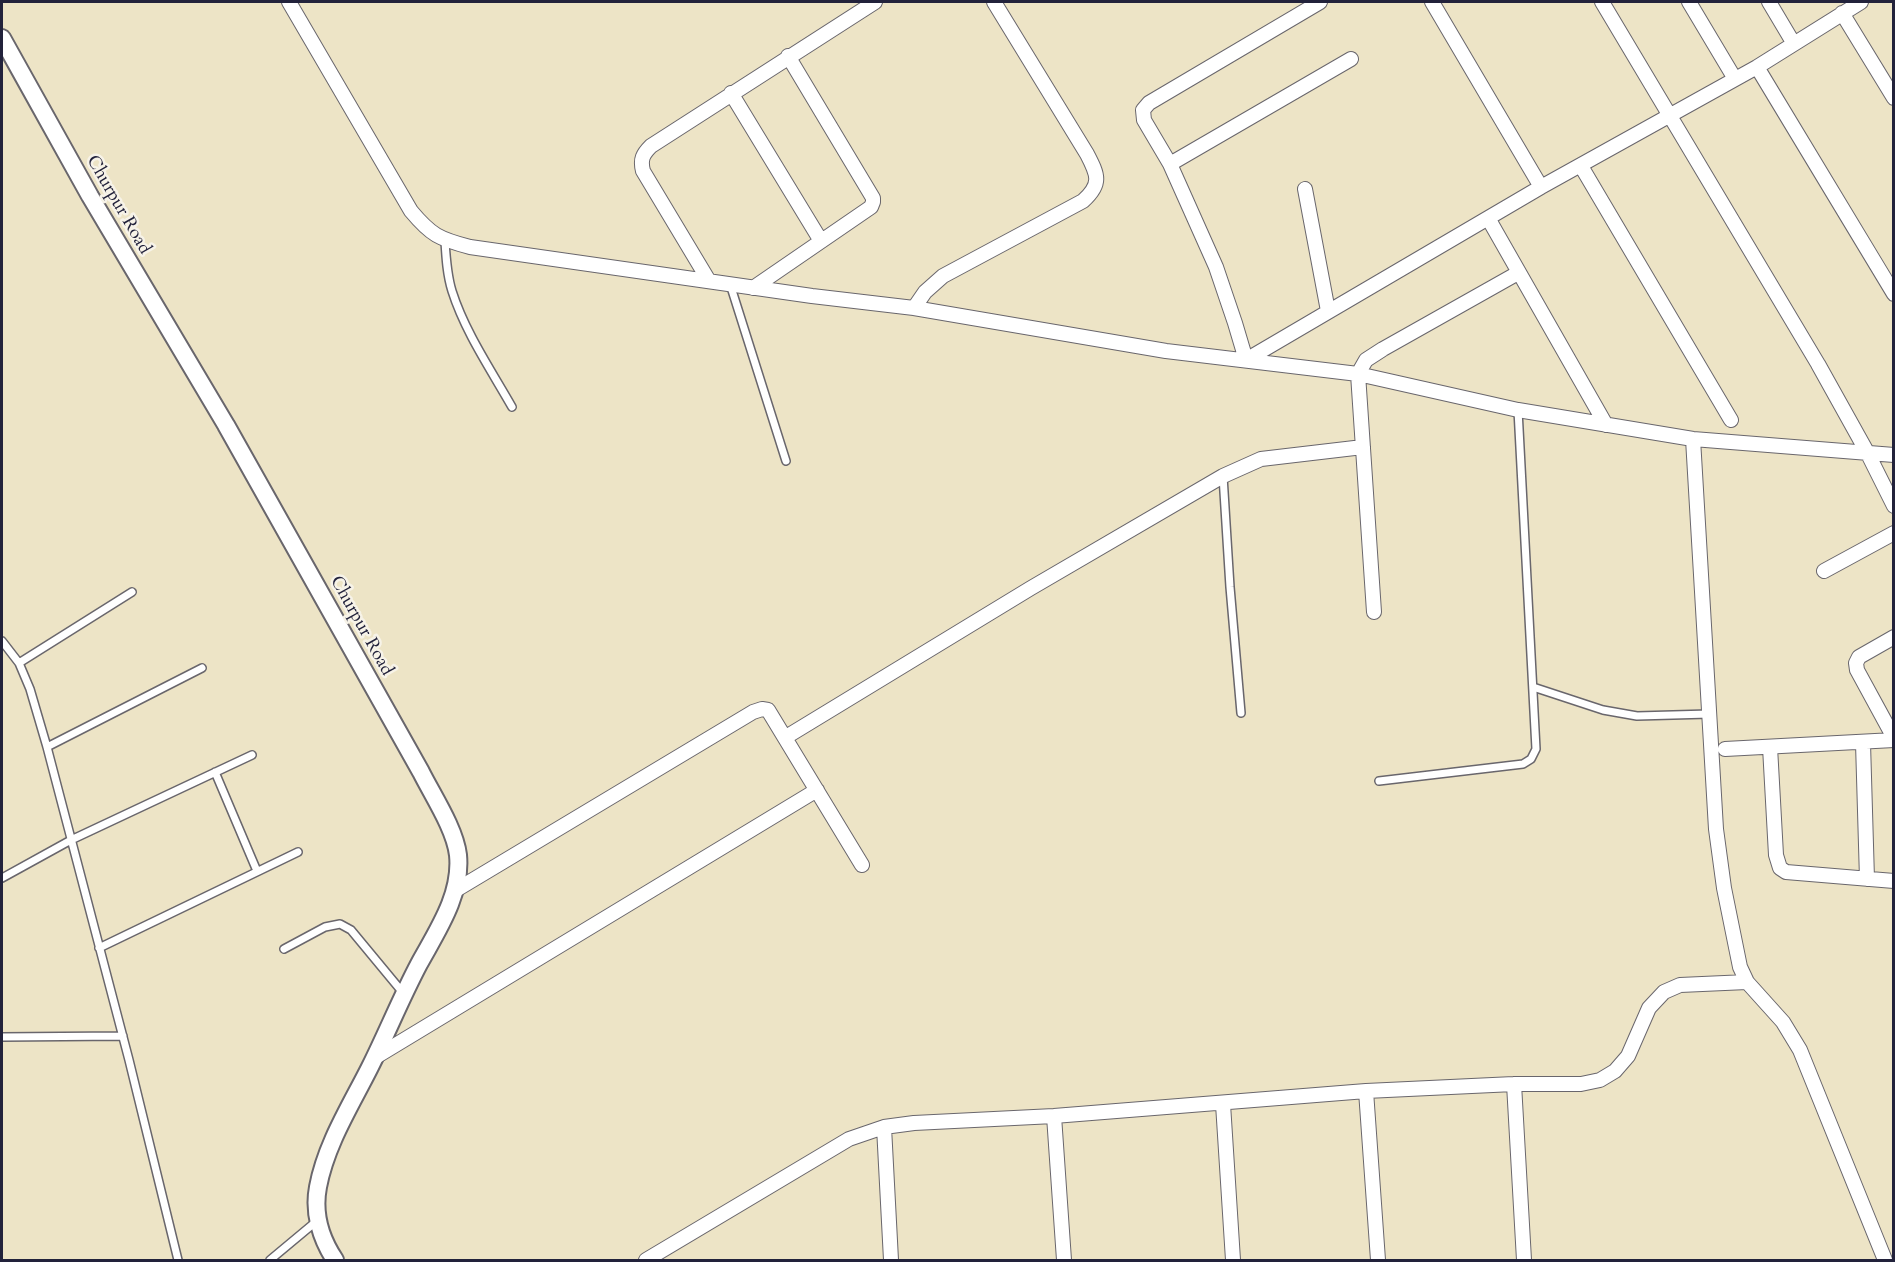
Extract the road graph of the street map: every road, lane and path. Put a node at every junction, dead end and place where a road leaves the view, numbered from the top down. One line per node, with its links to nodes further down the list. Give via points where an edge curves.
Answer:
1 (289, 2): 25 (street, via 411,211 427,230)
2 (875, 2): 13 (street)
3 (994, 2): 32 (street, via 1087,154 1097,180 1093,192 1083,201 943,276)
4 (1320, 2): 20 (street, via 1149,103 1143,110 1144,120)
5 (1432, 2): 22 (street)
6 (1602, 2): 19 (street)
7 (1689, 2): 16 (street)
8 (1769, 2): 12 (street)
9 (1861, 2): 10 (street)
10 (1842, 13): 12 (street); 18 (street)
11 (2, 38): 75 (street, Churpur Road, via 226,425 441,810 458,855)
12 (1794, 44): 15 (street)
13 (788, 56): 17 (street); 26 (street, via 873,198 871,207)
14 (1351, 59): 20 (street)
15 (1757, 67): 16 (street); 31 (street)
16 (1735, 79): 19 (street)
17 (731, 93): 26 (street); 28 (street, via 651,146 643,153 641,162)
18 (1893, 98)
19 (1670, 116): 21 (street); 42 (street)
20 (1170, 164): 34 (street, via 1216,267)
21 (1581, 166): 22 (street); 38 (street)
22 (1541, 187): 24 (street)
23 (1305, 189): 33 (street)
24 (1488, 218): 27 (street); 33 (street)
25 (446, 241): 28 (street); 36 (lane, via 452,289 462,318)
26 (821, 241): 30 (street)
27 (1518, 273): 35 (street, via 1383,349 1366,360); 39 (street)
28 (709, 281): 29 (street)
29 (730, 284): 30 (street); 44 (lane)
30 (753, 288): 32 (street)
31 (1893, 294)
32 (914, 308): 34 (street, via 1166,351)
33 (1328, 311): 34 (street)
34 (1246, 360): 35 (street)
35 (1358, 374): 37 (street); 41 (street)
36 (512, 408)
37 (1518, 410): 39 (street); 55 (lane)
38 (1731, 420)
39 (1605, 425): 40 (street)
40 (1693, 439): 42 (street); 57 (street)
41 (1363, 447): 45 (street, via 1261,459); 50 (street)
42 (1867, 452): 43 (street); 46 (street)
43 (1893, 455)
44 (786, 460)
45 (1223, 476): 56 (lane); 58 (street)
46 (1893, 506)
47 (1893, 533): 48 (street)
48 (1824, 571)
49 (132, 592): 53 (lane)
50 (1374, 612)
51 (1893, 638): 59 (street, via 1859,657 1856,663)
52 (2, 641): 53 (lane)
53 (19, 663): 61 (lane)
54 (202, 668): 61 (lane)
55 (1533, 687): 57 (lane, via 1603,710 1637,716); 66 (lane, via 1536,748 1523,764)
56 (1241, 713)
57 (1708, 714): 78 (street, via 1724,888 1740,967)
58 (786, 737): 67 (street); 75 (street, via 768,710 757,710)
59 (1893, 739): 60 (street)
60 (1863, 743): 62 (street); 73 (street)
61 (47, 747): 68 (lane)
62 (1770, 747): 63 (street); 73 (street, via 1780,868 1786,872)
63 (1725, 749)
64 (252, 755): 65 (lane)
65 (215, 772): 68 (lane); 71 (lane)
66 (1379, 781)
67 (817, 790): 70 (street); 82 (street)
68 (71, 840): 72 (lane); 76 (lane)
69 (298, 852): 71 (lane)
70 (862, 865)
71 (257, 871): 76 (lane)
72 (2, 878)
73 (1867, 879): 74 (street)
74 (1893, 881)
75 (456, 890): 79 (street, Churpur Road)
76 (99, 948): 80 (lane)
77 (284, 949): 79 (lane, via 325,927 340,924 351,930)
78 (1747, 982): 83 (street, via 1680,985 1664,992 1649,1008 1628,1056 1600,1080 1581,1084); 98 (street, via 1783,1022 1800,1050)
79 (404, 994): 82 (street, Churpur Road)
80 (123, 1036): 81 (lane); 90 (lane)
81 (2, 1037)
82 (374, 1058): 88 (street, Churpur Road, via 327,1153 317,1189)
83 (1514, 1084): 84 (street); 97 (street)
84 (1366, 1091): 85 (street); 96 (street)
85 (1223, 1104): 86 (street); 95 (street)
86 (1054, 1116): 87 (street); 94 (street)
87 (884, 1127): 92 (street, via 849,1139); 93 (street)
88 (318, 1220): 89 (street, Churpur Road); 91 (lane)
89 (331, 1254)
90 (178, 1260)
91 (270, 1260)
92 (646, 1260)
93 (891, 1260)
94 (1064, 1260)
95 (1233, 1260)
96 (1378, 1260)
97 (1524, 1260)
98 (1885, 1260)

